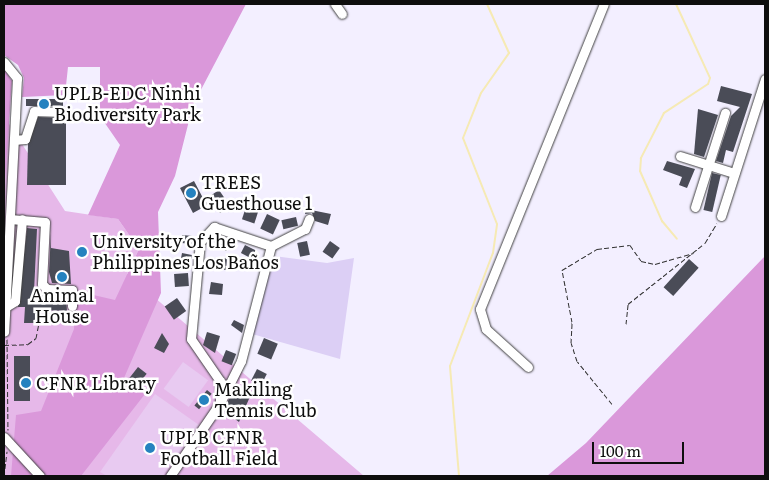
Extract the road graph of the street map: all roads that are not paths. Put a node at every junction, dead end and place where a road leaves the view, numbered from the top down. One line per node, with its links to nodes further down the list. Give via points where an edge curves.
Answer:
1 (335, 4): 3 (street)
2 (604, 4): 25 (street, via 480,309 486,329)
3 (342, 14)
4 (4, 62): 8 (street, via 17,78)
5 (765, 79): 11 (street)
6 (62, 112): 8 (street, via 34,112 25,139)
7 (725, 113): 10 (street)
8 (14, 140): 13 (street)
9 (680, 156): 10 (street)
10 (707, 164): 11 (street); 14 (street)
11 (734, 173): 15 (street)
12 (4, 178): 13 (street)
13 (13, 186): 16 (street)
14 (695, 208)
15 (720, 216)
16 (10, 219): 17 (street); 20 (street)
17 (22, 219): 22 (street, via 45,222 42,284 47,288 72,290); 23 (street, via 15,301)
18 (309, 220): 19 (street, via 305,229)
19 (271, 246): 26 (street, via 241,361); 26 (street, via 214,227 200,242 191,339 220,381)
20 (6, 264): 21 (street)
21 (5, 276): 23 (street)
22 (72, 306)
23 (4, 308): 24 (street)
24 (5, 334)
25 (528, 367)
26 (220, 403): 29 (street)
27 (6, 439): 28 (street)
28 (38, 475)
29 (170, 476)

